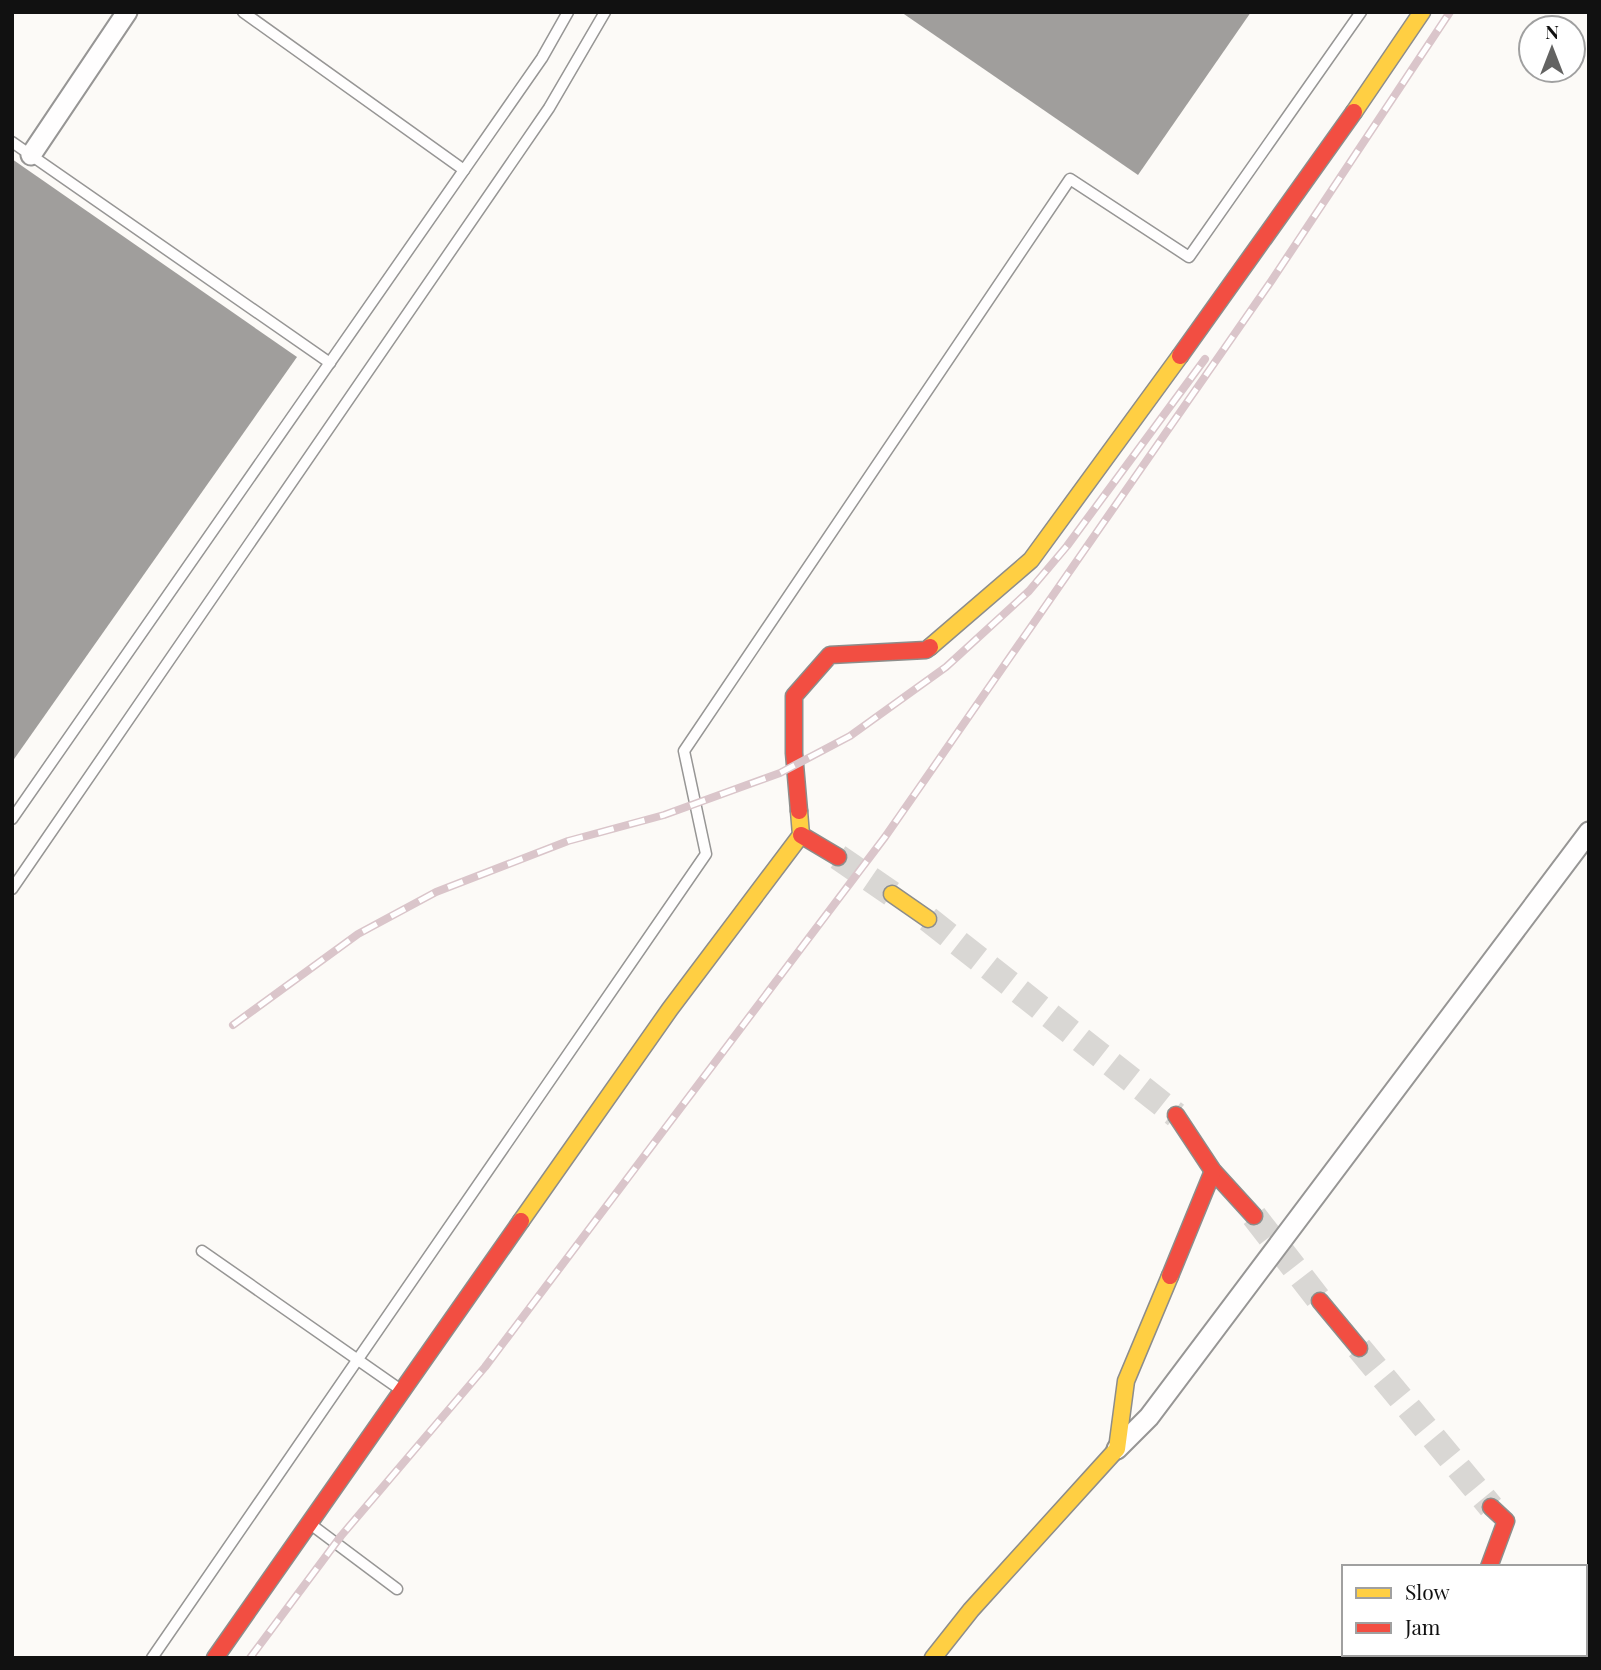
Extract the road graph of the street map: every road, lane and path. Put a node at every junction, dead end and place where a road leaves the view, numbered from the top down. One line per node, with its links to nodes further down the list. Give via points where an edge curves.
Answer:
1 (127, 12): 8 (street)
2 (243, 12): 9 (lane)
3 (568, 12): 9 (lane, via 542,58)
4 (605, 12): 15 (lane, via 549,108)
5 (1361, 12): 24 (lane, via 1189,257 1070,179 684,751 706,854)
6 (1422, 12): 13 (street, via 1286,212 1031,560 926,650 830,654 794,696)
7 (12, 142): 8 (lane)
8 (31, 155): 10 (lane)
9 (464, 170): 10 (lane)
10 (330, 363): 11 (lane)
11 (12, 819)
12 (1589, 832): 26 (street, via 1149,1417)
13 (801, 835): 14 (street); 25 (street, via 670,1009)
14 (838, 857)
15 (12, 890)
16 (892, 894): 17 (street)
17 (928, 919)
18 (1176, 1115): 19 (street)
19 (1213, 1171): 20 (street); 26 (street, via 1126,1381)
20 (1254, 1216)
21 (202, 1251): 24 (lane)
22 (1320, 1301): 23 (street)
23 (1359, 1348)
24 (357, 1359): 25 (lane); 31 (lane)
25 (401, 1390): 28 (street)
26 (1117, 1449): 33 (street)
27 (1491, 1507): 29 (street, via 1506,1521)
28 (309, 1523): 30 (lane); 32 (street)
29 (1490, 1565)
30 (397, 1589)
31 (152, 1658)
32 (215, 1658)
33 (933, 1658)

